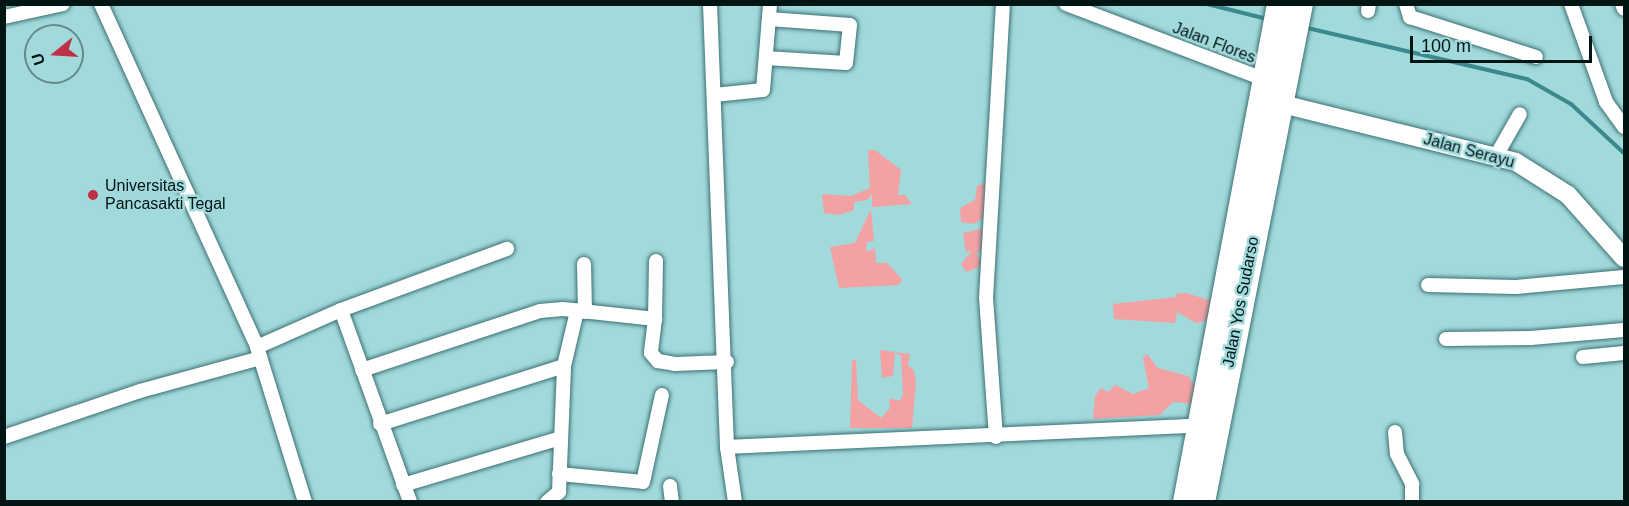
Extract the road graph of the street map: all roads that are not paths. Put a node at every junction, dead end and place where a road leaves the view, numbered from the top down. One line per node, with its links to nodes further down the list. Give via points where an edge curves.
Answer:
1 (63, 4): 13 (street)
2 (101, 4): 32 (street)
3 (710, 4): 16 (street)
4 (1004, 4): 43 (street, via 986,298)
5 (1066, 4): 11 (street, Jalan Flores)
6 (1406, 4): 14 (street, via 1410,17)
7 (1571, 4): 19 (street, via 1606,102)
8 (1622, 4): 10 (street)
9 (1280, 6): 17 (highway, via 1285,37)
10 (1624, 9)
11 (1098, 10): 17 (street, Jalan Flores)
12 (770, 12): 15 (street); 15 (street, via 850,25 846,63)
13 (4, 17)
14 (1536, 57)
15 (766, 58): 16 (street, via 762,91)
16 (714, 95): 35 (street)
17 (1270, 96): 20 (street, Jalan Serayu); 40 (highway, Jalan Yos Sudarso); 55 (highway, Jalan Yos Sudarso)
18 (1520, 114): 20 (street)
19 (1624, 127)
20 (1496, 156): 22 (street, Jalan Serayu, via 1516,162 1568,195)
21 (507, 249): 27 (street)
22 (1624, 258)
23 (656, 261): 29 (street)
24 (584, 264): 28 (street)
25 (1624, 277): 26 (street, via 1516,287)
26 (1428, 285)
27 (340, 310): 32 (street); 37 (street)
28 (581, 312): 29 (street); 36 (street); 37 (street, via 540,311)
29 (655, 319): 35 (street, via 651,353 658,360 675,364)
30 (1624, 330): 31 (street, via 1531,338)
31 (1446, 339)
32 (259, 352): 42 (street); 50 (street)
33 (1624, 354): 34 (street)
34 (1583, 357)
35 (727, 362): 45 (street)
36 (564, 366): 39 (street); 44 (street)
37 (362, 370): 39 (street)
38 (662, 395): 46 (street, via 643,482)
39 (380, 424): 47 (street)
40 (1198, 426): 43 (street); 54 (highway, Jalan Yos Sudarso)
41 (1395, 432): 56 (street, via 1397,454 1412,484)
42 (4, 437)
43 (996, 437): 45 (street)
44 (561, 438): 46 (street); 47 (street)
45 (727, 447): 53 (street)
46 (559, 474): 49 (street, via 559,492)
47 (403, 485): 51 (street)
48 (670, 486): 52 (street)
49 (543, 500)
50 (305, 501)
51 (410, 501)
52 (672, 501)
53 (735, 501)
54 (1185, 501)
55 (1203, 501)
56 (1412, 501)

